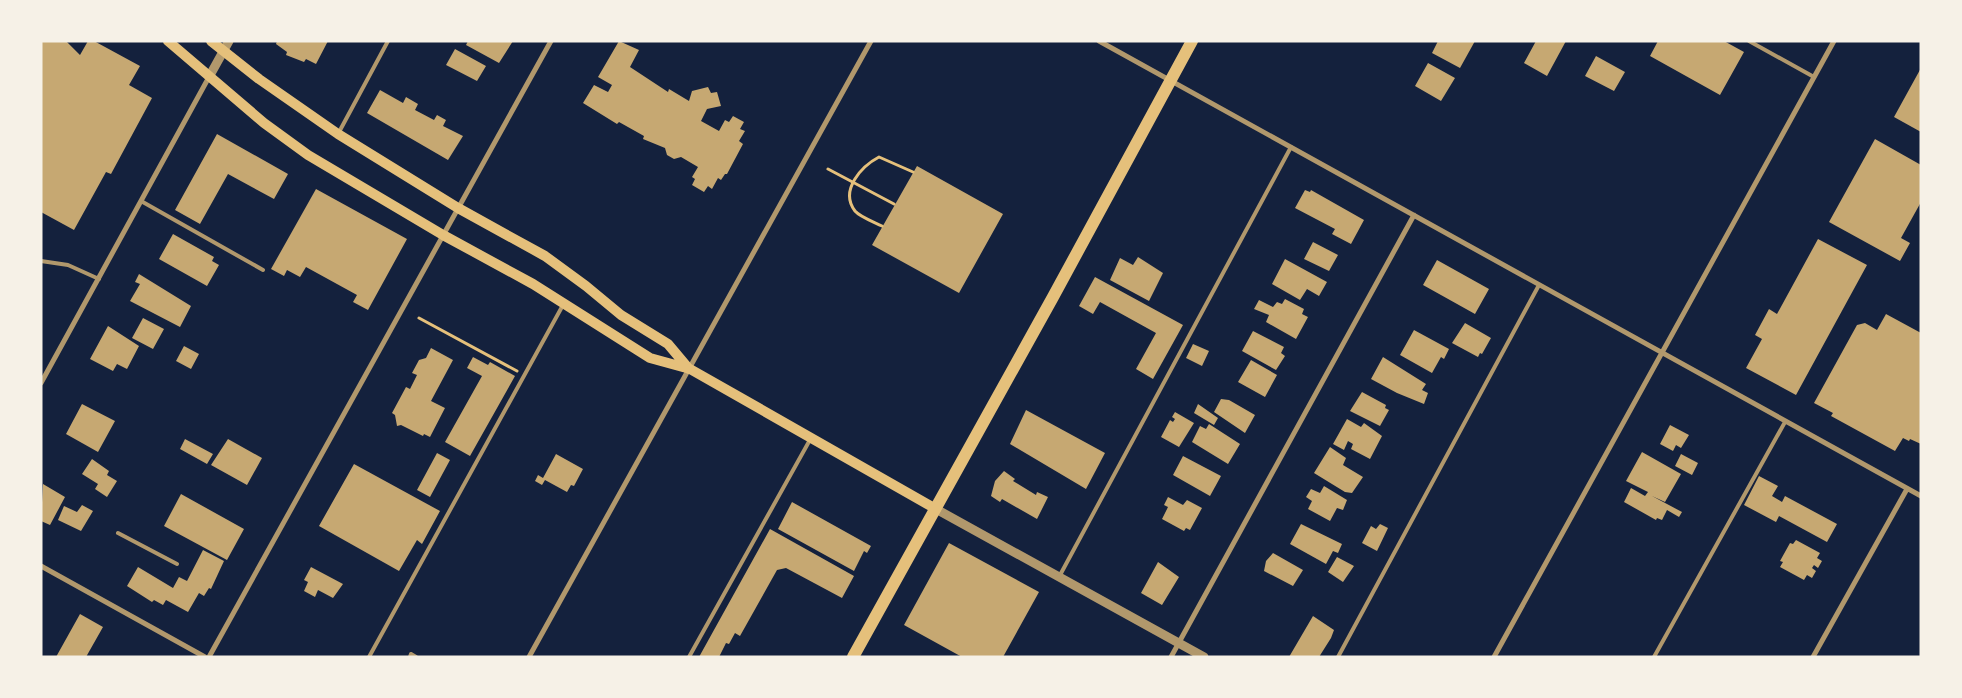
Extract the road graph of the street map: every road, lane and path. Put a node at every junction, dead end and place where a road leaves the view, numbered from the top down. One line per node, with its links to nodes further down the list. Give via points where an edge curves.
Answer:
1 (168, 41): 12 (main road)
2 (211, 41): 11 (main road)
3 (229, 41): 11 (street)
4 (388, 41): 15 (lane)
5 (552, 41): 22 (street)
6 (872, 41): 33 (street)
7 (1100, 41): 14 (street)
8 (1192, 41): 14 (main road)
9 (1749, 41): 13 (lane)
10 (1834, 41): 13 (street)
11 (223, 53): 12 (street); 15 (main road)
12 (209, 77): 20 (street); 25 (main road, via 264,123 308,154)
13 (1814, 77): 32 (street)
14 (1170, 80): 16 (street); 40 (main road)
15 (338, 134): 22 (main road)
16 (1291, 147): 23 (street); 44 (lane)
17 (828, 168): 19 (path)
18 (913, 172): 19 (path, via 879,157 860,170)
19 (853, 182): 21 (path); 24 (path, via 850,201 856,212)
20 (141, 201): 27 (lane); 28 (street)
21 (894, 204)
22 (458, 208): 25 (street); 33 (main road, via 545,256 621,315 668,344)
23 (1414, 215): 29 (street); 45 (street)
24 (882, 226)
25 (443, 235): 30 (main road); 47 (street)
26 (41, 261): 28 (lane, via 68,265)
27 (263, 270)
28 (99, 279): 35 (street)
29 (1539, 285): 32 (street); 56 (lane)
30 (564, 303): 33 (main road, via 650,358); 34 (lane)
31 (419, 318): 34 (path)
32 (1661, 354): 36 (street); 57 (street)
33 (690, 370): 37 (main road); 51 (street)
34 (524, 375): 48 (lane)
35 (41, 384)
36 (1785, 422): 38 (street); 58 (lane)
37 (811, 438): 40 (main road); 52 (lane)
38 (1907, 489): 39 (street); 59 (street)
39 (1921, 496)
40 (936, 509): 44 (street); 53 (main road)
41 (118, 533): 42 (lane)
42 (177, 564)
43 (41, 566): 46 (street)
44 (1059, 577): 45 (street)
45 (1179, 643): 54 (street); 55 (street)
46 (205, 657)
47 (208, 657)
48 (369, 657)
49 (410, 657): 50 (lane, via 411,654)
50 (416, 657)
51 (529, 657)
52 (689, 657)
53 (853, 657)
54 (1172, 657)
55 (1204, 657)
56 (1338, 657)
57 (1494, 657)
58 (1654, 657)
59 (1813, 657)

